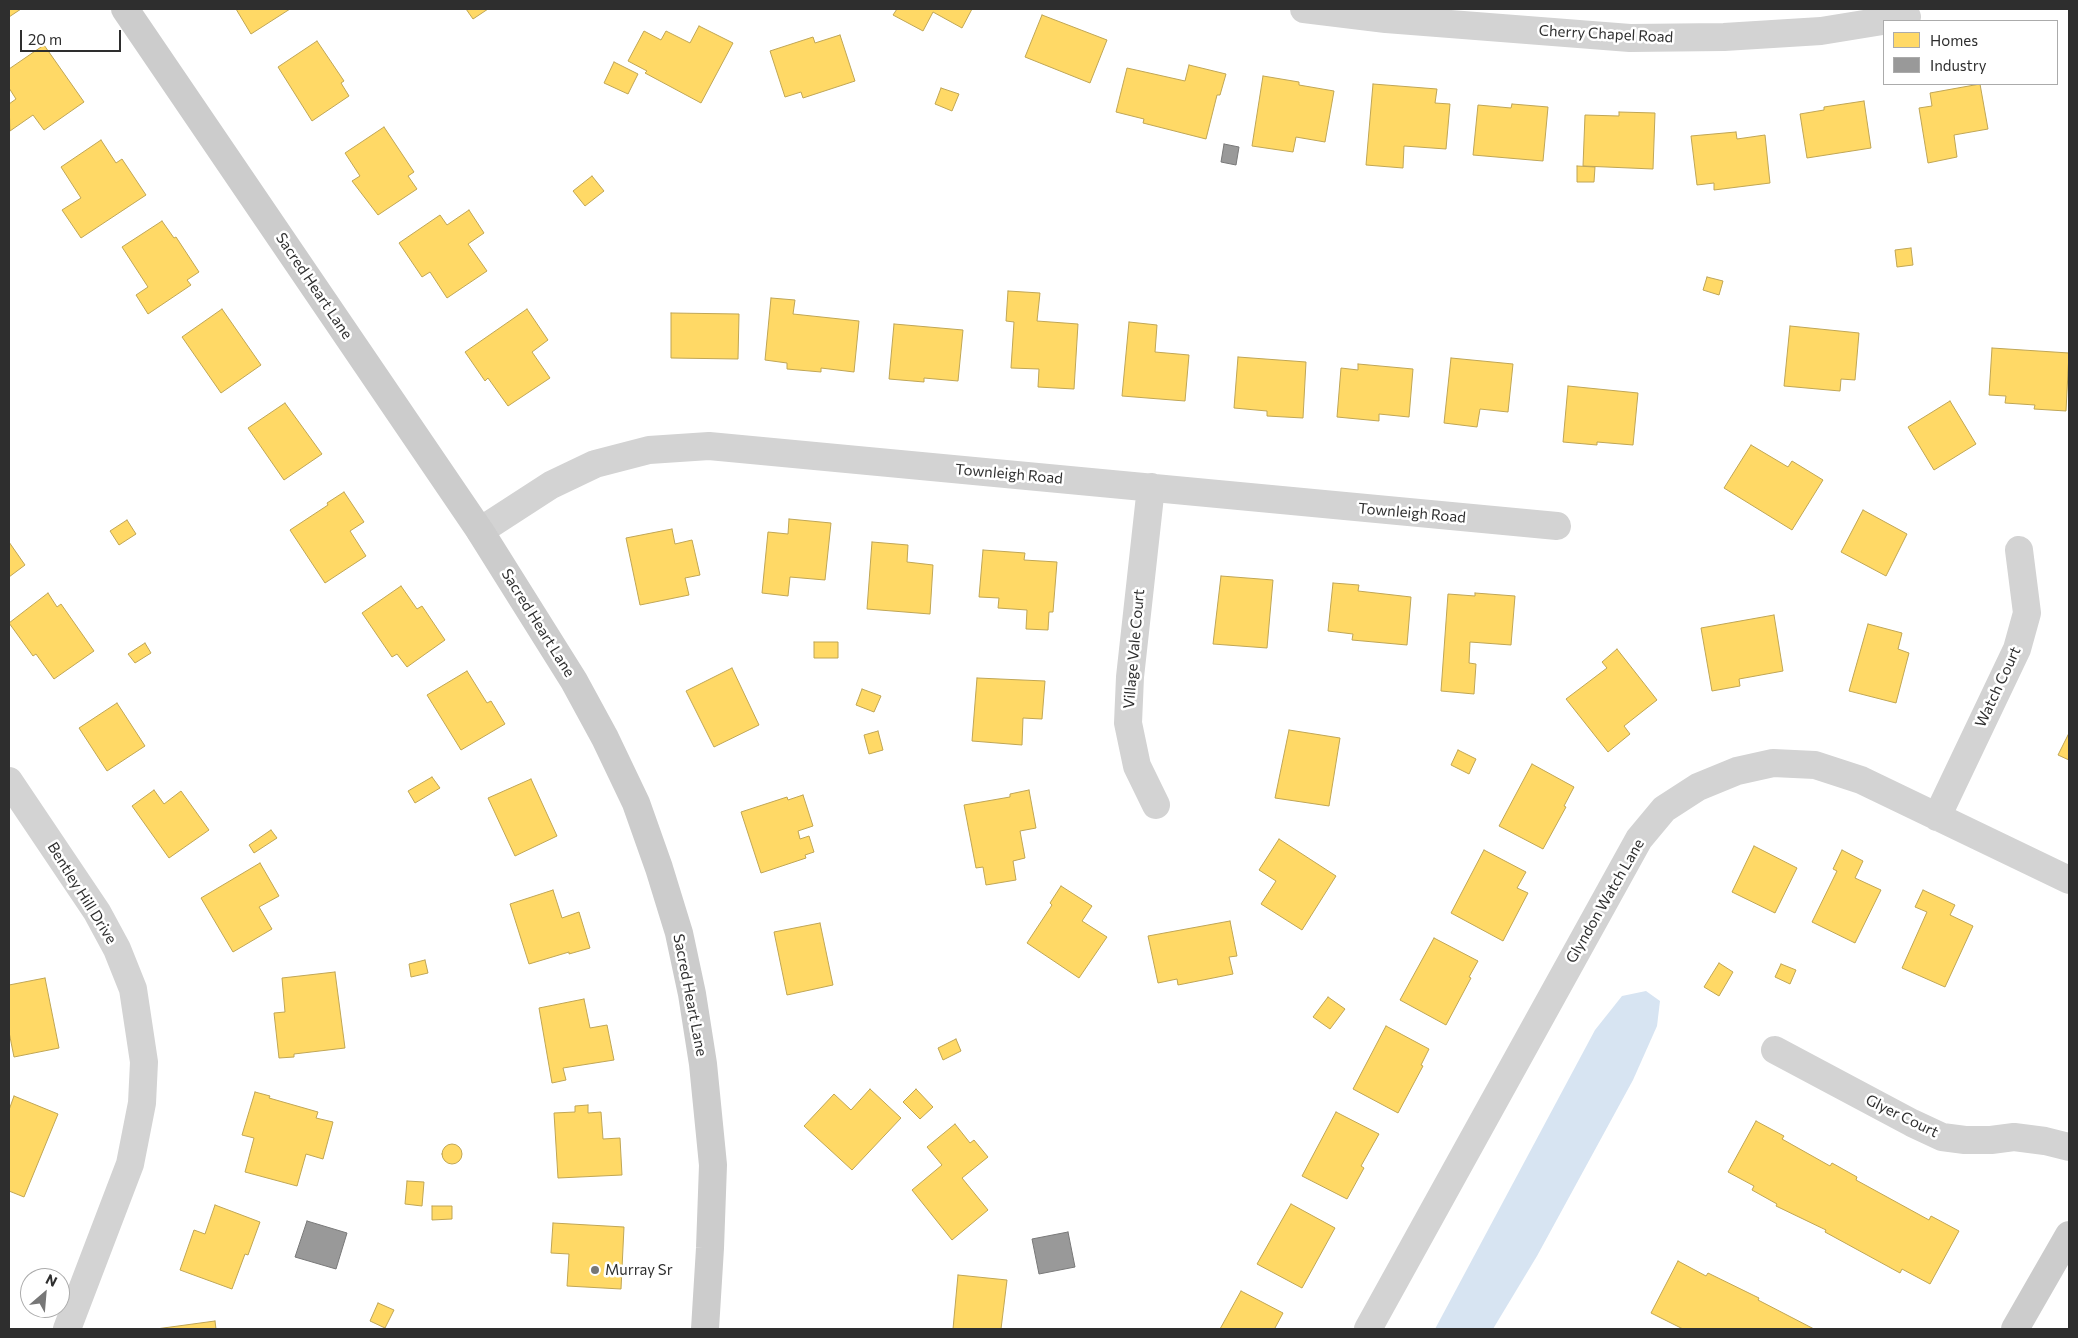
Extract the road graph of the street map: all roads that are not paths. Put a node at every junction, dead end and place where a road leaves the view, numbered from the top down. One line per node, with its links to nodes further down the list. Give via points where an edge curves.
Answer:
1 (125, 9): 8 (street, Sacred Heart Lane)
2 (1304, 9): 5 (street, Cherry Chapel Road, via 1386,20 1630,38 1821,31)
3 (1908, 17): 4 (street, Cherry Chapel Road)
4 (1889, 20)
5 (1883, 21)
6 (1151, 488): 7 (street, Townleigh Road); 8 (street, Townleigh Road, via 709,446 649,450 595,464 551,485); 11 (street, Village Vale Court, via 1128,723 1137,766)
7 (1557, 526)
8 (480, 531): 18 (street, Sacred Heart Lane, via 574,681 605,738 636,803 679,933 703,1064 713,1165)
9 (2019, 550): 12 (street, Watch Court, via 2027,613 2017,649)
10 (9, 781): 17 (street, Bentley Hill Drive, via 97,912 117,949 133,989 144,1062 142,1103 130,1164)
11 (1156, 805)
12 (1937, 816): 13 (street, Glyndon Watch Lane); 19 (street, Glyndon Watch Lane, via 1861,780 1815,765 1773,763 1737,771 1698,787 1664,809 1638,839 1615,879)
13 (2069, 880)
14 (1775, 1050): 15 (street, Glyer Court, via 1942,1136 1965,1140 2014,1137 2045,1140)
15 (2069, 1147)
16 (2069, 1235): 20 (street)
17 (67, 1329)
18 (704, 1329)
19 (1368, 1329)
20 (2015, 1329)

